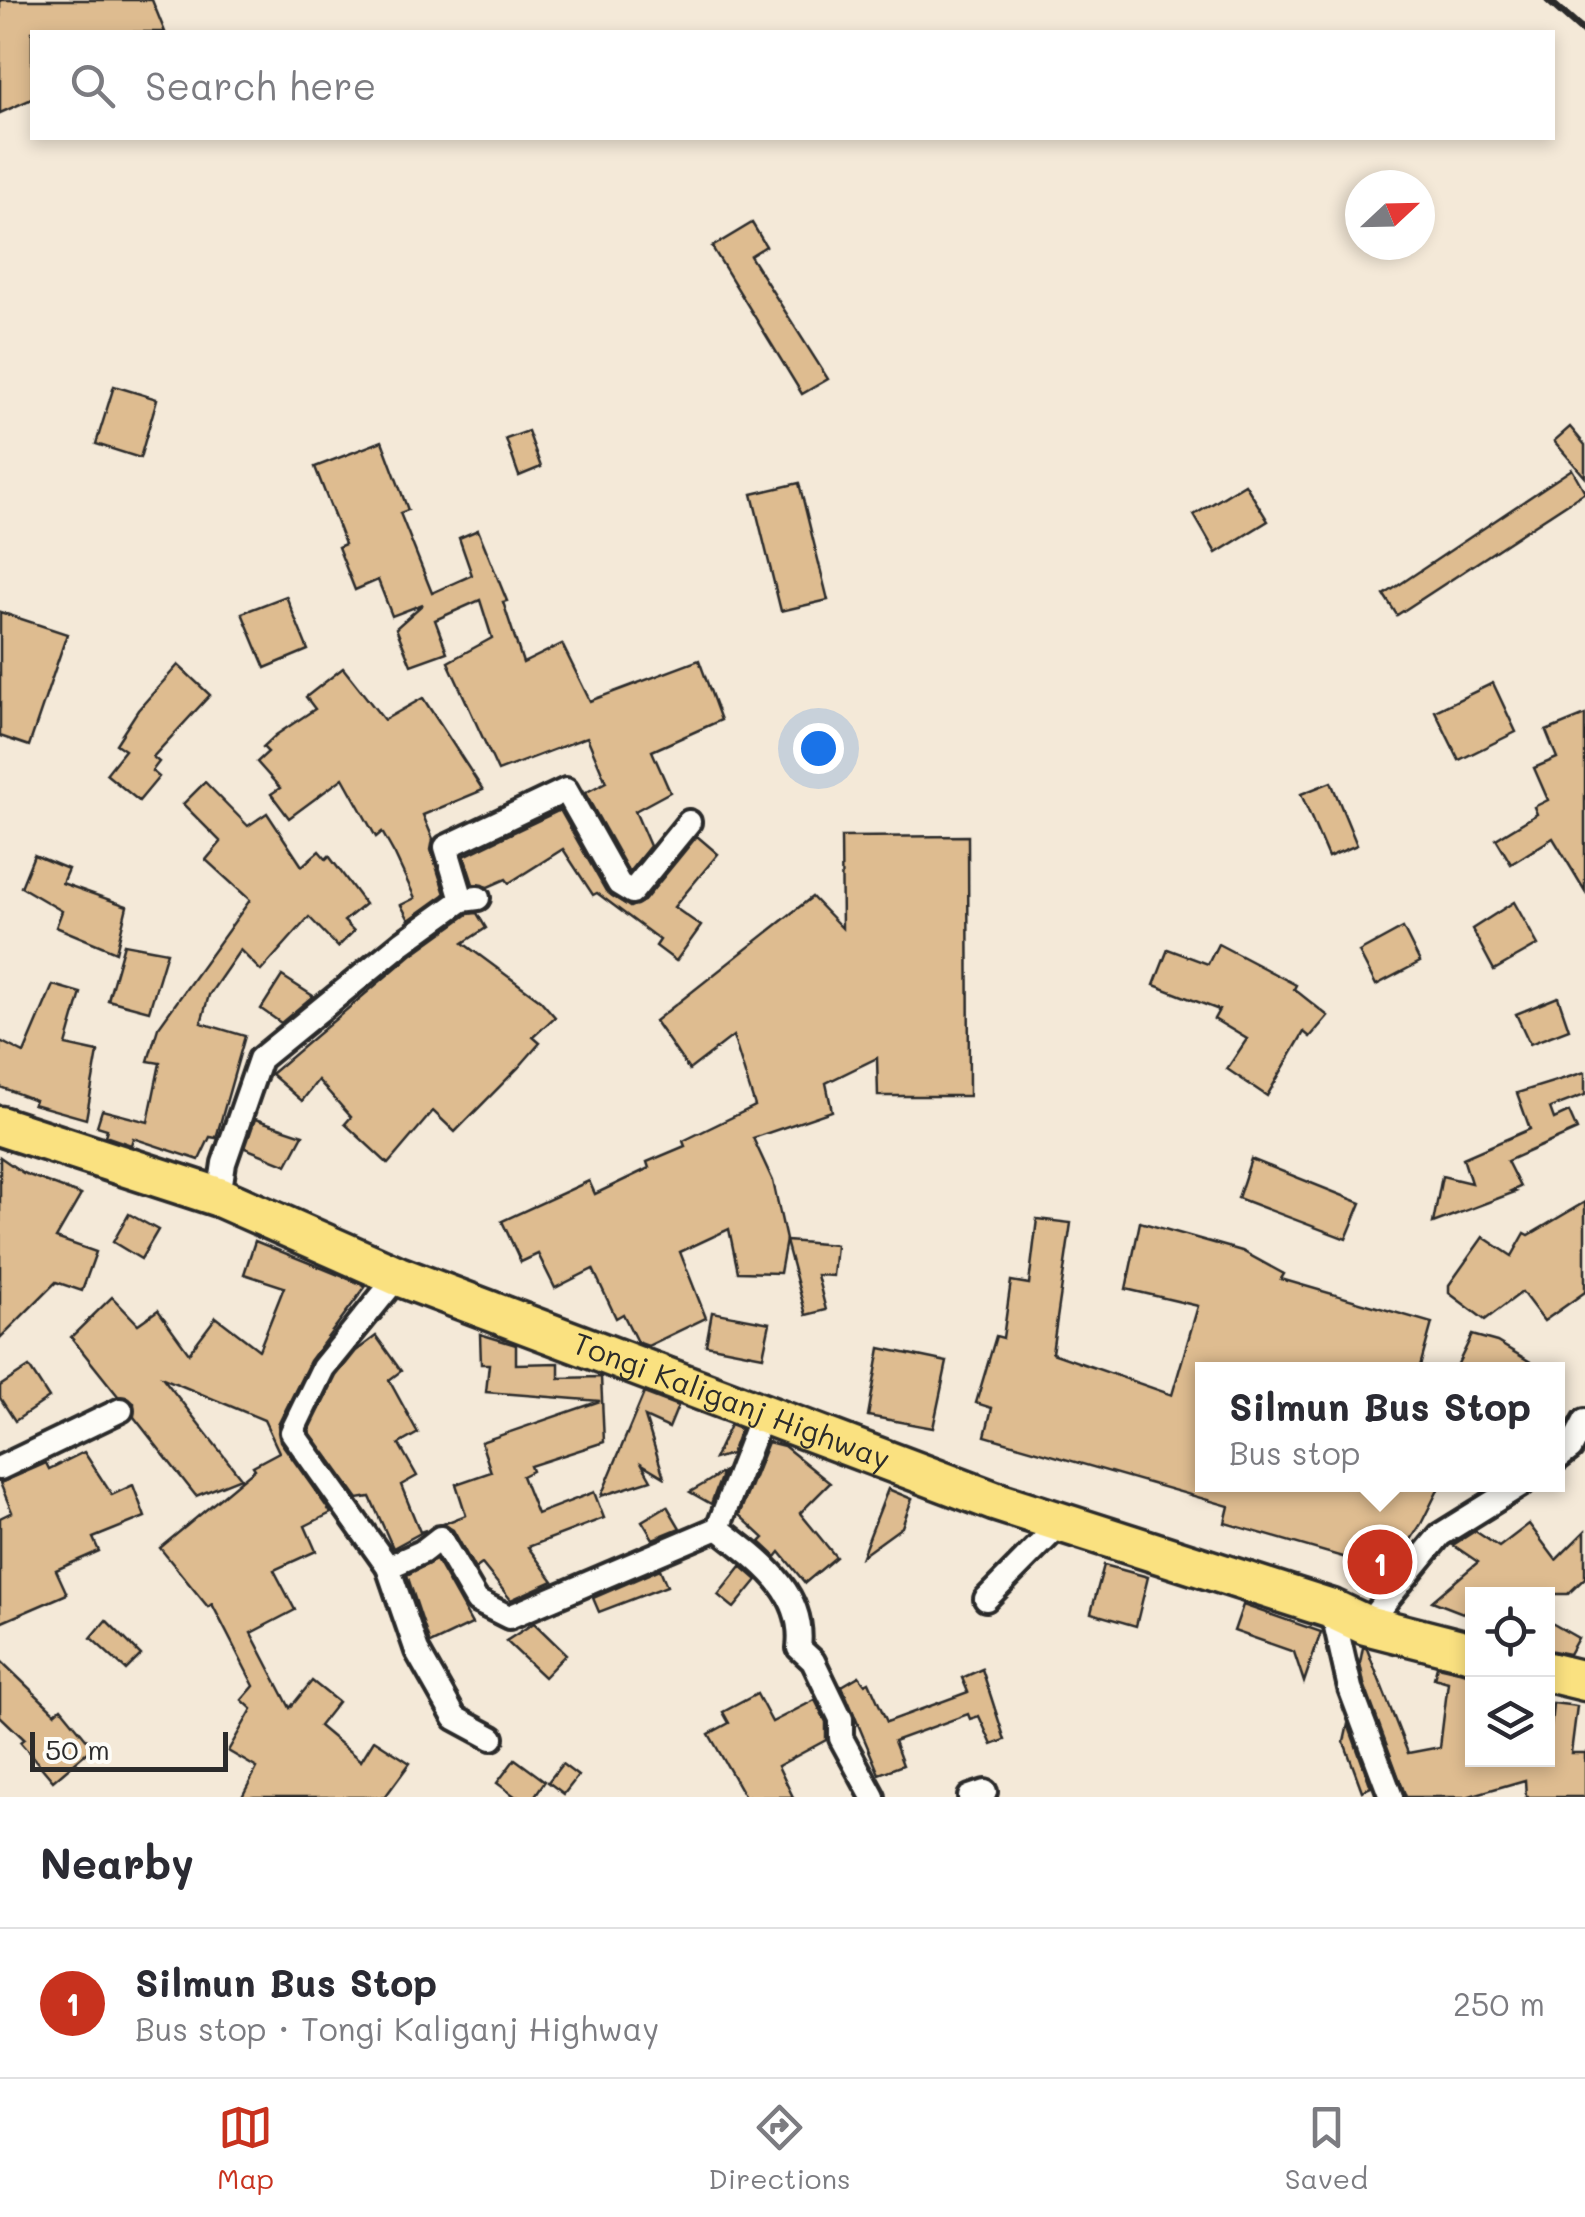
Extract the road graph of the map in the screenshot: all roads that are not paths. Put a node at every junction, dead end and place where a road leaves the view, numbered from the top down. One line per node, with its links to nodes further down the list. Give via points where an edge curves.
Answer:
1 (689, 822): 3 (street, via 632,892 618,884 566,790 446,847 470,899 328,1000 260,1059 224,1162)
2 (0, 1126): 3 (main road, Tongi Kaliganj Highway)
3 (219, 1197): 4 (main road, Tongi Kaliganj Highway)
4 (398, 1276): 6 (main road, Tongi Kaliganj Highway); 13 (street, via 323,1368 292,1432)
5 (121, 1410): 9 (street)
6 (762, 1412): 11 (main road, Tongi Kaliganj Highway); 12 (street)
7 (1585, 1421): 8 (street)
8 (1565, 1453)
9 (0, 1468)
10 (1509, 1492): 15 (street, via 1440,1535)
11 (1061, 1523): 14 (street); 15 (main road, Tongi Kaliganj Highway)
12 (718, 1528): 13 (street, via 510,1617 477,1601 440,1538); 20 (street, via 787,1589 802,1624 799,1648 840,1719 841,1738)
13 (388, 1567): 19 (street, via 417,1650 454,1718)
14 (986, 1599)
15 (1349, 1617): 16 (main road, Tongi Kaliganj Highway); 21 (street, via 1350,1688)
16 (1465, 1650)
17 (1555, 1674): 18 (main road)
18 (1585, 1682)
19 (492, 1738)
20 (872, 1797)
21 (1391, 1797)

